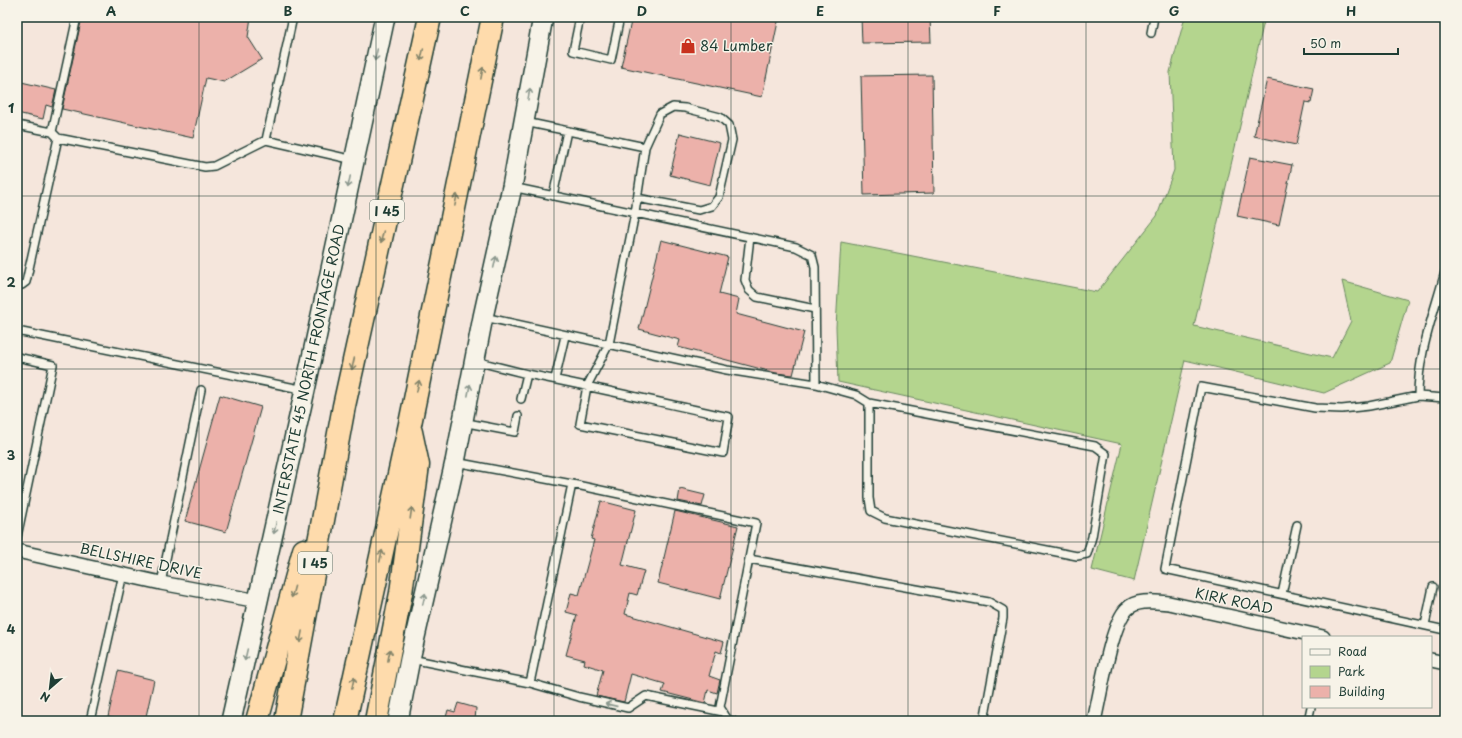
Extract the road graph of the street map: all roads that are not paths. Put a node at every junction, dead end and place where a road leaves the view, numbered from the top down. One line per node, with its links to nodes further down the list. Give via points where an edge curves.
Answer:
1 (77, 17): 14 (lane)
2 (293, 17): 16 (lane)
3 (385, 17): 18 (main road, INTERSTATE 45 NORTH FRONTAGE ROAD, one-way to 18)
4 (430, 17): 43 (highway, I 45, one-way to 43)
5 (493, 17): 46 (highway, one-way to 5)
6 (543, 17): 11 (main road, one-way to 6)
7 (580, 17): 8 (lane, via 573,51 611,60)
8 (620, 17)
9 (1154, 17): 10 (lane)
10 (1150, 33)
11 (524, 122): 13 (lane); 19 (main road)
12 (17, 125): 14 (lane)
13 (567, 131): 17 (lane); 20 (lane)
14 (52, 132): 15 (lane)
15 (58, 138): 16 (lane, via 205,167 214,166); 25 (lane, via 26,282)
16 (266, 140): 18 (lane)
17 (645, 147): 21 (lane); 21 (lane, via 660,114 673,107 720,117 729,126 732,140 719,197 712,206 700,210)
18 (354, 160): 38 (main road, INTERSTATE 45 NORTH FRONTAGE ROAD, one-way to 38)
19 (512, 187): 20 (lane); 27 (main road, one-way to 19)
20 (553, 196): 22 (lane)
21 (637, 198): 22 (lane)
22 (635, 213): 23 (lane); 30 (lane)
23 (750, 237): 26 (lane, via 796,247 812,255 815,267); 26 (lane, via 745,280 749,290 757,297)
24 (1445, 272): 39 (lane, via 1421,359)
25 (17, 285)
26 (815, 309): 35 (lane)
27 (483, 317): 29 (lane); 32 (main road)
28 (17, 331): 38 (lane)
29 (565, 336): 30 (lane); 34 (lane)
30 (609, 344): 35 (lane, via 727,370); 36 (lane)
31 (17, 358): 50 (lane, via 52,365)
32 (474, 360): 33 (lane); 45 (main road, one-way to 32)
33 (527, 374): 34 (lane); 41 (lane)
34 (555, 379): 36 (lane)
35 (816, 384): 42 (lane, via 856,395)
36 (587, 386): 36 (lane, via 729,417 723,454 580,424)
37 (201, 390): 54 (lane)
38 (305, 390): 57 (main road, INTERSTATE 45 NORTH FRONTAGE ROAD, one-way to 57)
39 (1418, 396): 40 (lane); 56 (lane, via 1369,406 1316,408 1201,387 1165,569)
40 (1445, 398)
41 (521, 400)
42 (869, 403): 42 (lane, via 871,511 884,518 1077,556 1087,554 1106,454 1095,446)
43 (344, 406): 69 (highway, one-way to 69); 70 (highway, I 45, one-way to 70)
44 (518, 416): 45 (lane, via 515,432)
45 (462, 422): 47 (main road)
46 (410, 424): 71 (highway, one-way to 46); 72 (highway, one-way to 46, via 400,593 418,465)
47 (455, 462): 48 (lane); 61 (main road, one-way to 47)
48 (572, 484): 52 (lane, via 756,522); 64 (lane)
49 (1297, 525): 56 (lane)
50 (17, 537)
51 (17, 551): 53 (street, BELLSHIRE DRIVE)
52 (749, 559): 66 (lane, via 720,707); 75 (lane, via 988,602 1003,610)
53 (123, 574): 54 (street, BELLSHIRE DRIVE); 67 (lane)
54 (161, 583): 57 (street, BELLSHIRE DRIVE)
55 (1433, 587): 58 (lane)
56 (1282, 594): 58 (lane)
57 (258, 601): 68 (main road, INTERSTATE 45 NORTH FRONTAGE ROAD, one-way to 68)
58 (1425, 625): 59 (lane)
59 (1445, 630)
60 (1318, 636): 76 (street, KIRK ROAD, via 1168,603 1137,603 1127,608 1119,619 1113,635)
61 (410, 659): 64 (lane); 73 (main road)
62 (1432, 660): 63 (street)
63 (1445, 663)
64 (530, 684): 66 (lane, one-way to 64, via 646,696 628,708)
65 (1311, 708): 77 (lane)
66 (723, 712): 74 (lane, via 728,720)
67 (90, 721)
68 (231, 721)
69 (257, 721)
70 (286, 721)
71 (345, 721)
72 (376, 721)
73 (398, 721)
74 (733, 721)
75 (984, 721)
76 (1094, 721)
77 (1308, 721)

